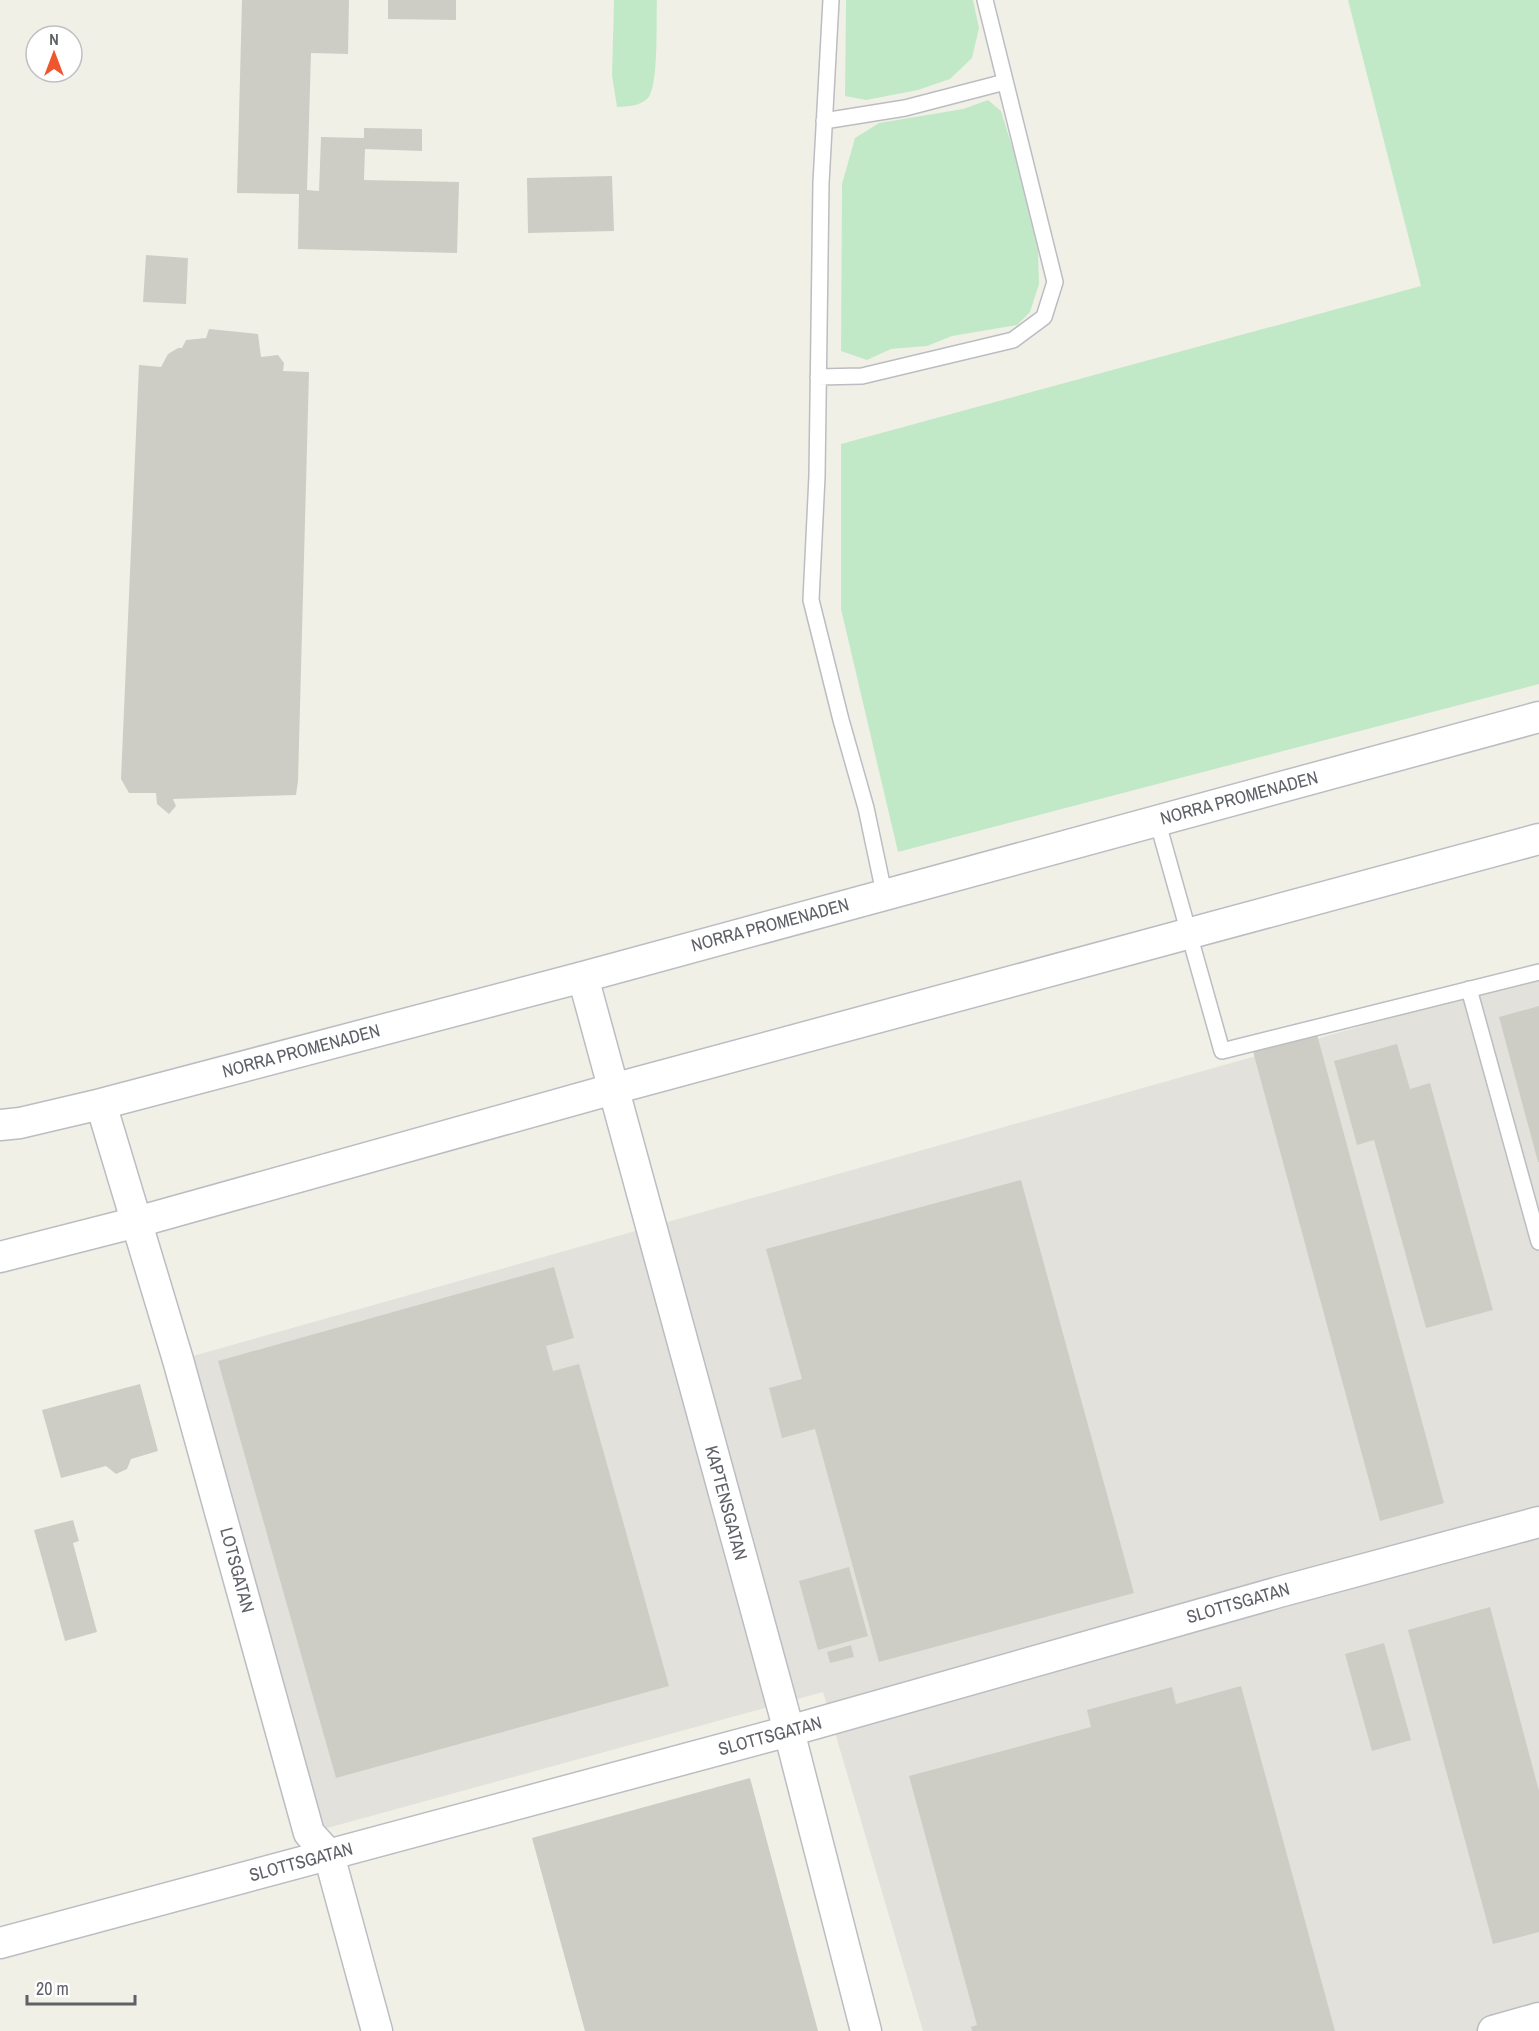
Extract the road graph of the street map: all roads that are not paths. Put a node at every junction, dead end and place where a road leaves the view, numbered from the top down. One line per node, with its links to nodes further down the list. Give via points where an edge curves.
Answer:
1 (831, 0): 4 (lane)
2 (985, 0): 3 (lane)
3 (1005, 82): 4 (lane, via 905,108); 5 (lane, via 1055,282 1044,317 1013,340 862,376)
4 (824, 121): 5 (lane)
5 (818, 377): 9 (lane, via 811,600 866,808)
6 (1539, 717): 7 (street, NORRA PROMENADEN)
7 (1158, 820): 9 (street, NORRA PROMENADEN); 10 (lane)
8 (1539, 839): 10 (street)
9 (884, 893): 12 (street, NORRA PROMENADEN)
10 (1189, 934): 13 (lane, via 1222,1051); 14 (street)
11 (1539, 972): 13 (lane)
12 (583, 976): 14 (street, KAPTENSGATAN); 15 (street, NORRA PROMENADEN)
13 (1469, 989): 18 (lane)
14 (613, 1089): 17 (street); 21 (street, KAPTENSGATAN)
15 (101, 1104): 16 (street, NORRA PROMENADEN); 17 (street, LOTSGATAN)
16 (0, 1125)
17 (137, 1222): 19 (street); 22 (street, LOTSGATAN, via 309,1833)
18 (1539, 1242)
19 (0, 1257)
20 (1539, 1522): 21 (street, SLOTTSGATAN)
21 (789, 1731): 22 (street, SLOTTSGATAN); 26 (street, KAPTENSGATAN)
22 (329, 1855): 23 (street, SLOTTSGATAN); 25 (street, LOTSGATAN)
23 (0, 1943)
24 (1539, 2018): 27 (street)
25 (377, 2031)
26 (866, 2031)
27 (1493, 2031)

